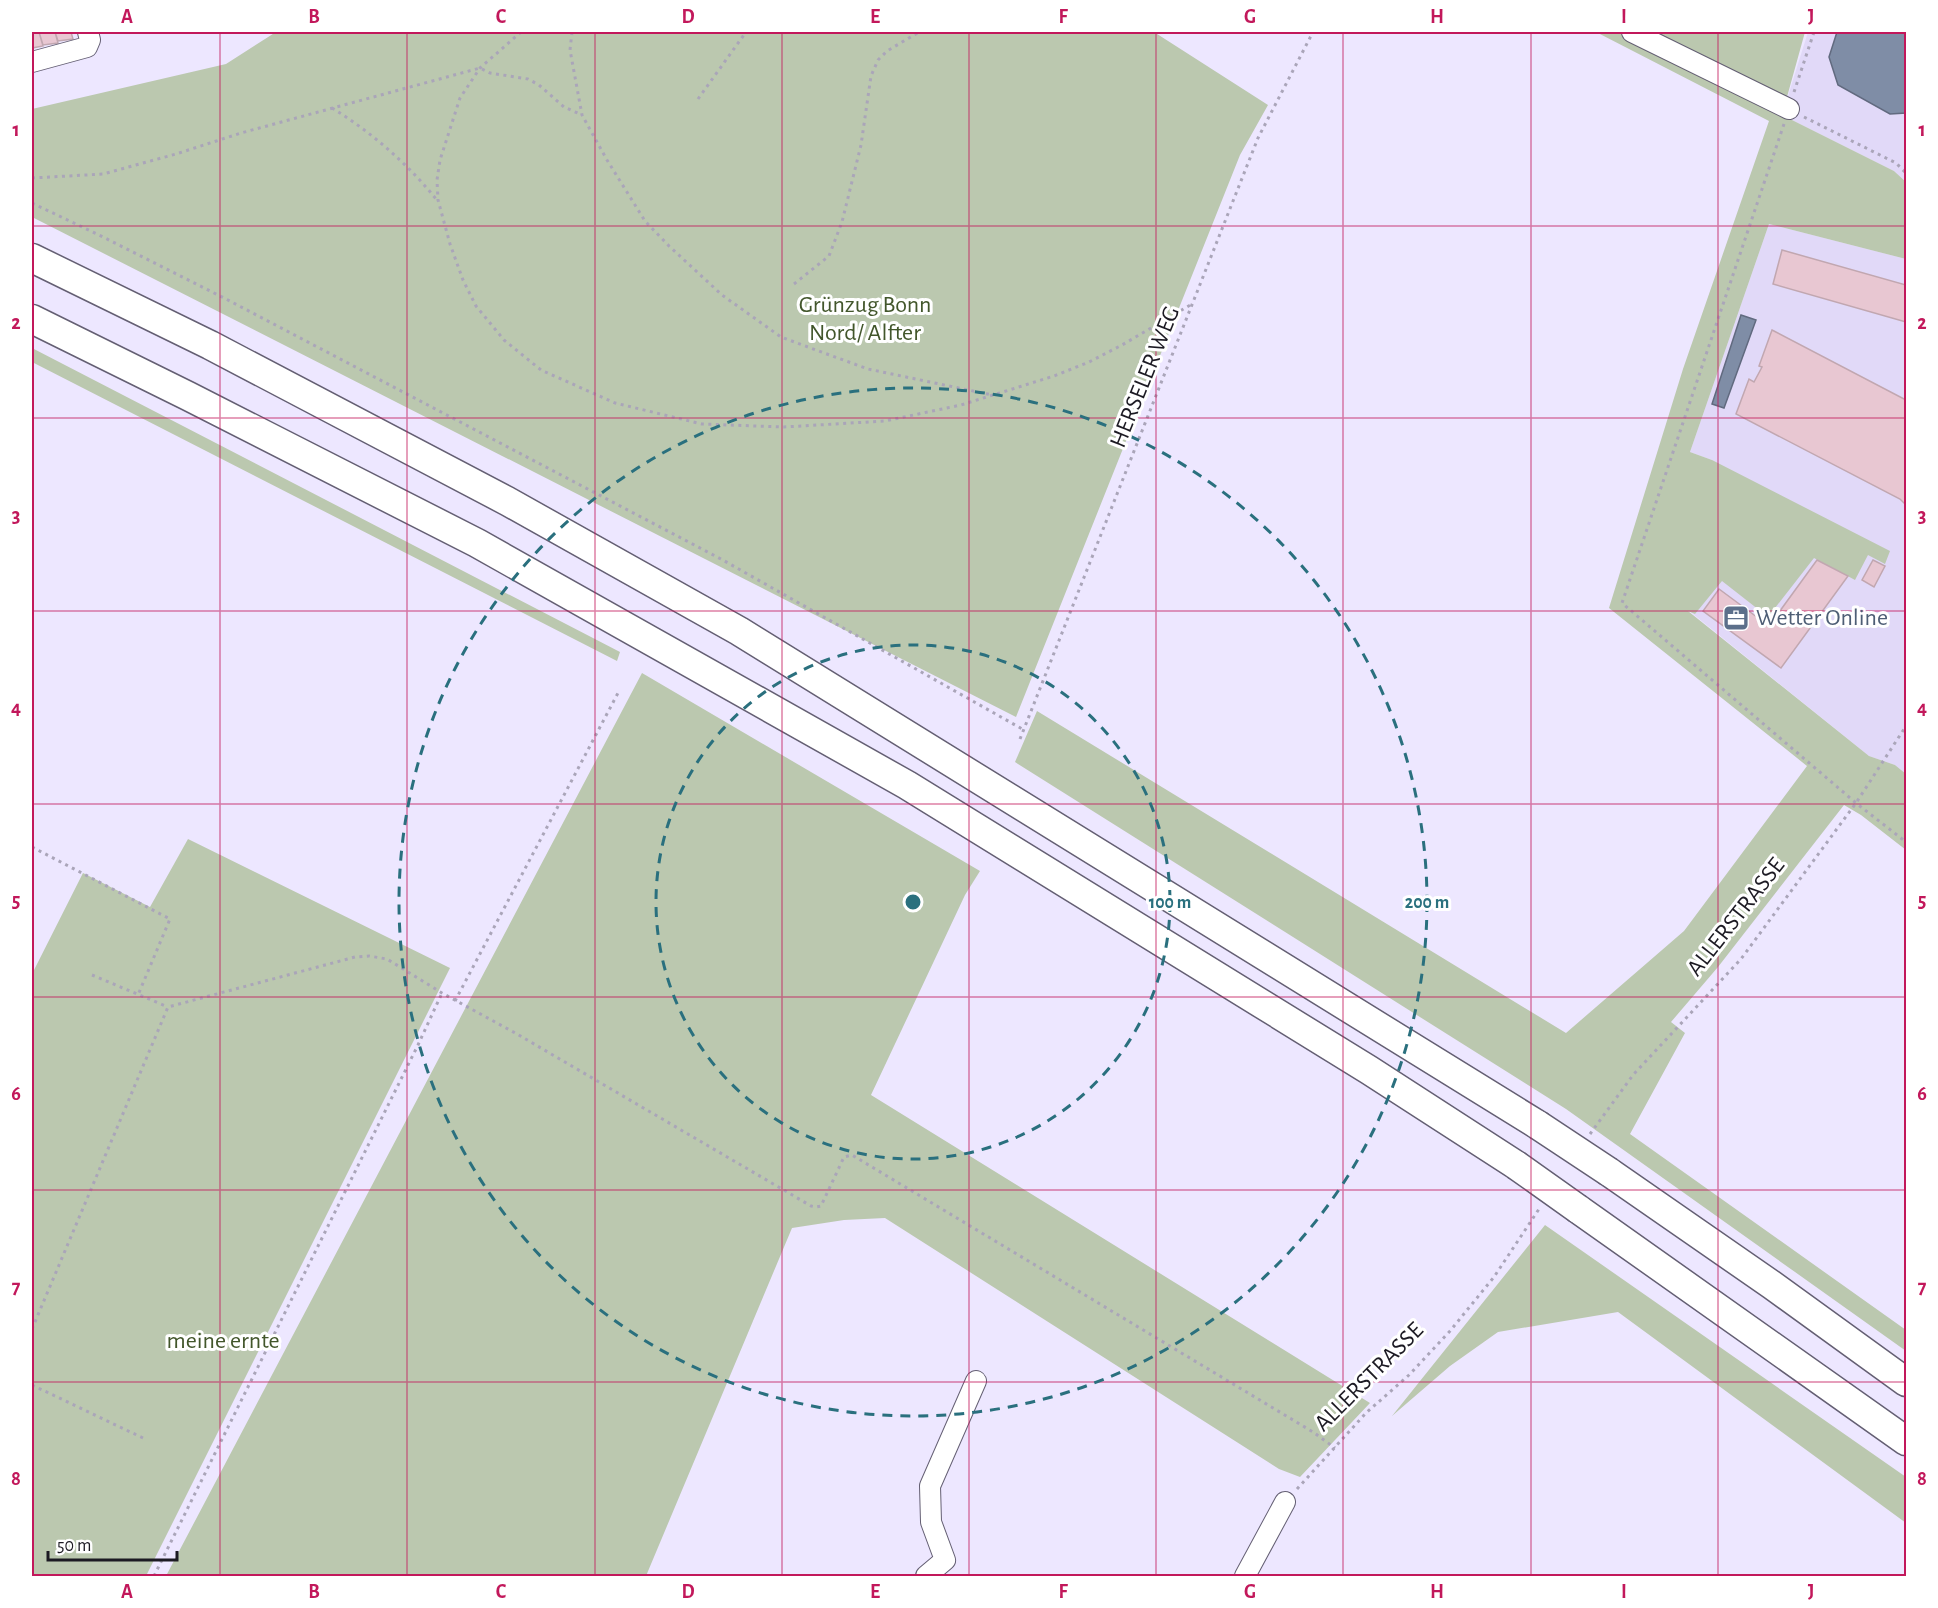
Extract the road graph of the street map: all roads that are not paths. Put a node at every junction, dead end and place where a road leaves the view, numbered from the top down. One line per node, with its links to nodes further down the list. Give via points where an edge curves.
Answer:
1 (1632, 32): 4 (street)
2 (88, 39): 3 (street)
3 (32, 62)
4 (1789, 109)
5 (32, 258): 8 (highway, bridge, via 210,345 507,501 739,631 1538,1125)
6 (32, 319): 9 (highway, bridge, via 477,543 907,785 1516,1165)
7 (976, 1381): 11 (street, via 930,1486 931,1522 945,1560)
8 (1906, 1382)
9 (1906, 1441)
10 (1285, 1502): 12 (street)
11 (926, 1576)
12 (1245, 1576)

